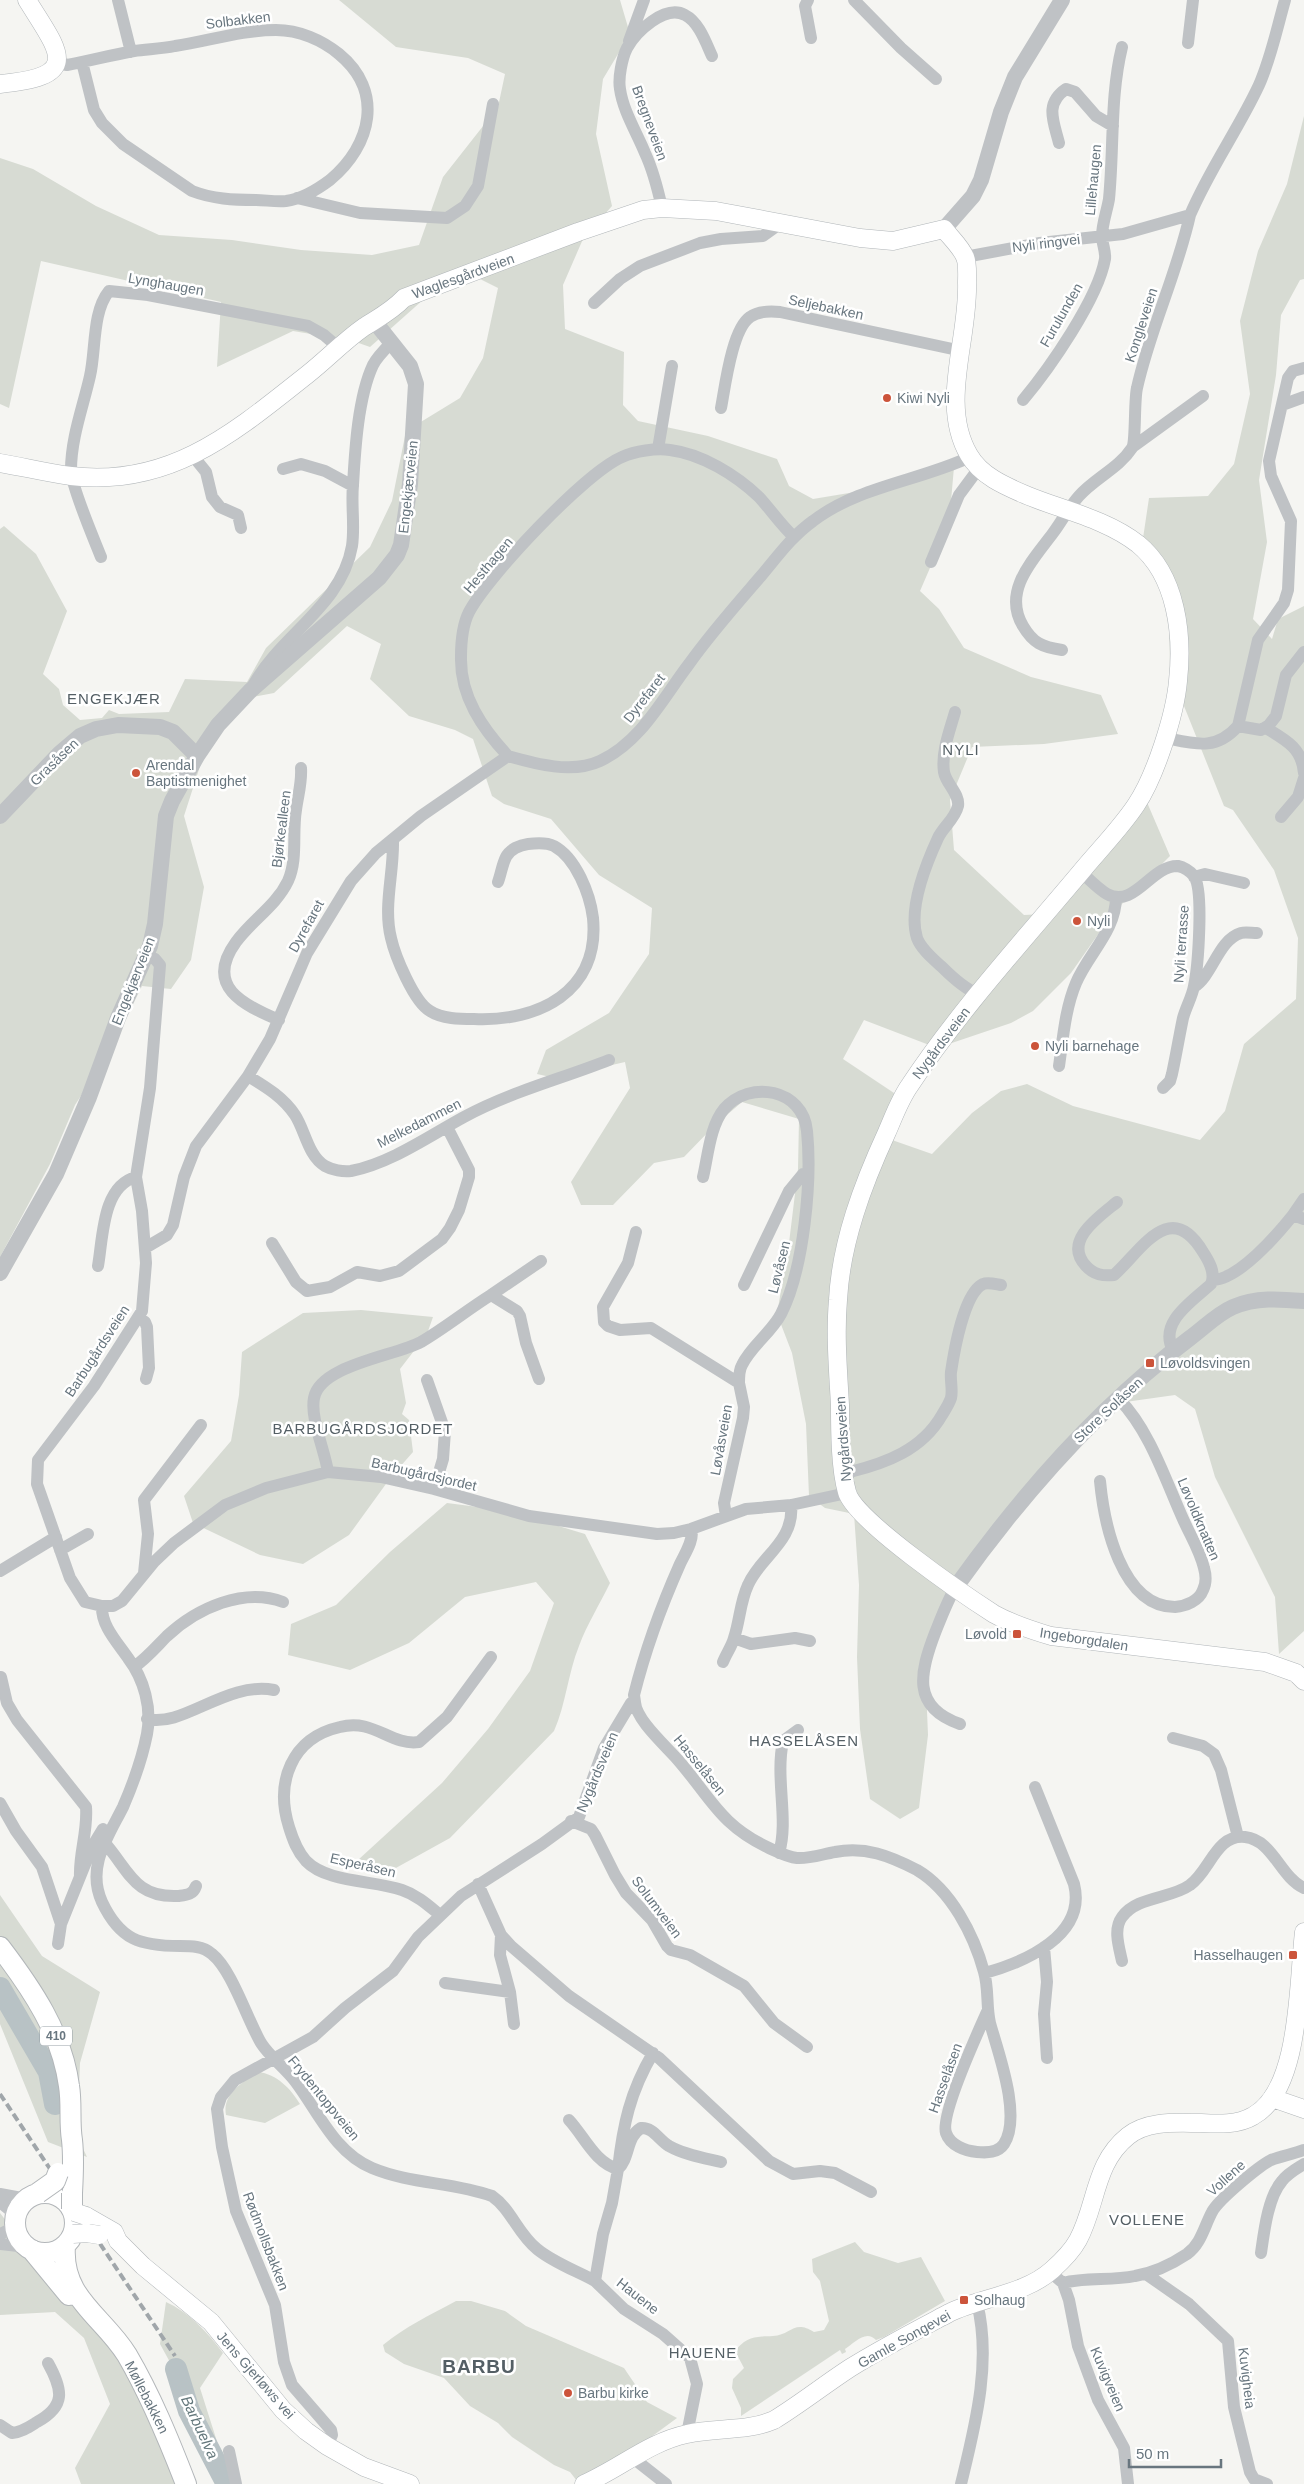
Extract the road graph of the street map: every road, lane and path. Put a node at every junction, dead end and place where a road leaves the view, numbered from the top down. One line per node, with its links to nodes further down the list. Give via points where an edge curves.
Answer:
1 (27, 0): 15 (main road, via 54,44)
2 (118, 0): 13 (street)
3 (644, 0): 12 (street, Bregneveien)
4 (808, 0): 9 (street, via 805,6)
5 (854, 0): 17 (street)
6 (1062, 0): 26 (street, via 1015,78 1001,112 982,180 973,196)
7 (1192, 0): 10 (street)
8 (1285, 0): 24 (street, via 1258,85 1204,182)
9 (811, 38)
10 (1188, 43)
11 (1122, 47): 20 (street, Lillehaugen, via 1116,71)
12 (627, 48): 14 (street, Bregneveien, via 646,26 677,12 693,21); 23 (street, Bregneveien, via 620,89 647,156)
13 (131, 52): 16 (street, Solbakken); 22 (street, Solbakken, via 227,34 277,30 318,40 350,63 366,91 367,118 363,133 341,170 320,188)
14 (712, 56)
15 (57, 62): 16 (street, Solbakken, via 66,65); 18 (main road, via 49,73 25,81)
16 (82, 62): 22 (street, Solbakken, via 94,110 102,123 123,144 192,191 222,200 287,201)
17 (936, 78)
18 (0, 84)
19 (493, 104): 22 (street, Solbakken, via 478,186 465,206 447,218 360,213)
20 (1113, 126): 21 (street, Lillehaugen, via 1096,116 1075,92 1066,89 1057,95 1052,107); 27 (street, Lillehaugen, via 1109,199)
21 (1059, 143)
22 (297, 198)
23 (662, 208): 25 (main road, Waglesgårdveien, via 716,211); 30 (main road, Waglesgårdveien, via 643,210 578,232 430,287 404,298)
24 (1190, 215): 27 (street, Nyli ringvei); 41 (street, Kongleveien, via 1181,253 1136,389)
25 (781, 223): 26 (main road, Waglesgårdveien, via 893,241); 29 (street, via 763,236 700,244 640,266 620,279)
26 (944, 229): 28 (main road)
27 (1102, 237): 28 (street, Nyli ringvei, via 1040,243); 38 (street, Furulunden, via 1105,257 1087,303 1038,382)
28 (965, 257): 33 (main road, via 968,296)
29 (594, 304)
30 (375, 322): 31 (street, Engekjærveien); 32 (main road, Waglesgårdveien)
31 (392, 342): 48 (street, via 374,364 366,384); 56 (street, Engekjærveien, via 410,366 416,384 410,484 397,555 379,578)
32 (339, 348): 43 (main road, Waglesgårdveien, via 250,420); 47 (street, Lynghaugen, via 308,326 109,291 102,305 90,377 78,419)
33 (962, 351): 40 (street, Seljebakken, via 780,312 759,313 742,324 737,336); 44 (main road, via 956,415 958,428)
34 (672, 366): 42 (street)
35 (1304, 368): 39 (street, via 1293,371 1288,378)
36 (1203, 396): 41 (street)
37 (1304, 397): 39 (street)
38 (1023, 400)
39 (1282, 405): 58 (street, via 1269,461 1271,476 1291,522 1288,590 1284,603 1258,640)
40 (721, 408)
41 (1134, 446): 49 (street, via 1117,464)
42 (658, 449): 51 (street, Hesthagen, via 690,454 739,481 758,496); 62 (street, Hesthagen, via 622,456 593,476 524,545 479,596 468,614 460,655 465,692 486,730)
43 (193, 456): 47 (main road, Waglesgårdveien, via 130,475); 50 (street, via 206,472 212,497 220,507 238,515)
44 (975, 462): 49 (main road, via 1005,486); 51 (street, Dyrefaret, via 866,492 835,506); 53 (street)
45 (0, 463): 47 (main road, Waglesgårdveien)
46 (283, 469): 48 (street, via 301,464 325,471)
47 (72, 476): 52 (street)
48 (353, 486): 56 (street, Engekjærveien, via 352,535 346,565 335,588 296,636 264,668)
49 (1061, 509): 54 (street, via 1021,578 1015,605 1031,639 1038,645); 60 (main road, Nygårdsveien, via 1095,520 1134,541 1158,569 1173,599 1179,629 1179,677)
50 (241, 528)
51 (794, 537): 62 (street, Dyrefaret, via 722,621 649,720 615,752 600,761 580,766 553,767)
52 (100, 557)
53 (931, 562)
54 (1062, 650)
55 (1304, 652): 59 (street, via 1286,675 1276,716)
56 (251, 690): 61 (street, Engekjærveien, via 218,725)
57 (955, 712): 77 (street, via 943,770 958,805 926,864 916,907 916,928 918,939 927,953)
58 (1238, 726): 59 (street); 60 (street, via 1218,742 1200,744)
59 (1266, 728): 64 (street, via 1295,747)
60 (1166, 738): 69 (main road, Nygårdsveien, via 1136,806)
61 (197, 756): 66 (street, Grasåsen, via 173,732 160,727 118,725 96,729 80,736 60,753); 75 (street, Engekjærveien, via 166,816 156,924)
62 (508, 756): 68 (street, Dyrefaret, via 421,816)
63 (301, 768): 78 (street, Bjørkealleen, via 294,862 288,880 277,899 236,942 224,968 226,986 235,997 260,1013)
64 (1304, 773)
65 (1304, 778): 67 (street, via 1298,797)
66 (0, 816)
67 (1281, 817)
68 (393, 840): 71 (street, via 394,864 387,914 391,939 410,984 429,1011 454,1019 491,1020 538,1012 570,990 584,970 594,933 592,908 569,859 553,846 540,843 522,845 507,856); 78 (street, Dyrefaret, via 361,869 336,902 307,952)
69 (1081, 872): 73 (street, via 1106,894); 77 (main road, Nygårdsveien)
70 (1194, 877): 72 (street, via 1205,874); 73 (street, via 1178,866 1168,868 1132,893); 76 (street, Nyli terrasse, via 1200,913)
71 (498, 882)
72 (1244, 883)
73 (1116, 897): 80 (street, via 1113,918 1076,982)
74 (1257, 933): 76 (street, via 1241,933 1231,939 1202,982)
75 (146, 956): 85 (street, Barbugårdsveien, via 155,959 160,966 150,1088); 95 (street, Engekjærveien, via 56,1174)
76 (1194, 987): 82 (street, Nyli terrasse, via 1184,1014 1170,1082)
77 (978, 994): 109 (main road, Nygårdsveien, via 907,1089 870,1170 850,1230 838,1300)
78 (279, 1020): 81 (street, Dyrefaret)
79 (609, 1060): 83 (street, Melkedammen, via 550,1079 464,1116)
80 (1058, 1066)
81 (248, 1076): 83 (street, Melkedammen, via 286,1102 316,1158 325,1166 340,1171 351,1171 389,1157); 92 (street, via 196,1146 168,1234)
82 (1163, 1088)
83 (447, 1128): 91 (street, via 469,1170 458,1210 442,1238 399,1271 380,1276 356,1272 330,1287 307,1291 296,1282)
84 (807, 1174): 86 (street, Løvåsen, via 808,1133 801,1111 783,1095 756,1092 734,1099 723,1111 715,1127); 97 (street, Løvåsen, via 803,1174 789,1191); 106 (street, Løvåsen, via 806,1216 794,1279 780,1315 741,1366)
85 (136, 1177): 92 (street, Barbugårdsveien); 94 (street, via 117,1190 110,1201)
86 (703, 1177)
87 (1304, 1199): 89 (street)
88 (1117, 1202): 96 (street, via 1088,1225 1083,1233 1078,1253 1087,1268 1096,1274 1114,1275 1154,1233 1170,1228 1189,1234 1212,1269)
89 (1298, 1217): 96 (street, via 1232,1273)
90 (636, 1232): 106 (street, via 628,1263 608,1295 602,1314 608,1326 620,1330 651,1328)
91 (272, 1243)
92 (145, 1248): 101 (street, Barbugårdsveien)
93 (541, 1261): 99 (street)
94 (98, 1266)
95 (0, 1273)
96 (1213, 1280): 102 (street, via 1172,1323 1169,1341)
97 (744, 1285)
98 (1002, 1285): 109 (street, via 980,1285 967,1303 951,1374 951,1398 941,1418 921,1441 889,1461 850,1472)
99 (490, 1296): 104 (street, via 520,1316); 110 (street, via 401,1352 359,1362 323,1383 314,1397 313,1408)
100 (1304, 1301): 102 (street, Store Solåsen, via 1276,1298 1234,1307)
101 (139, 1318): 103 (street, via 147,1327 149,1368); 118 (street, Barbugårdsveien, via 94,1386 38,1460 36,1484)
102 (1174, 1350): 107 (street, Store Solåsen)
103 (146, 1379)
104 (539, 1379)
105 (427, 1380): 112 (street, via 445,1431 443,1459)
106 (739, 1384): 115 (street, Løvåsveien, via 743,1418 724,1503)
107 (1119, 1399): 111 (street, Løvoldknatten, via 1139,1425 1151,1448 1204,1568 1204,1589 1200,1596 1182,1606 1169,1607 1146,1597 1133,1583 1114,1547 1103,1510); 122 (street, Store Solåsen, via 1044,1473)
108 (201, 1425): 121 (street, via 144,1500 148,1534)
109 (844, 1470): 113 (main road, Nygårdsveien)
110 (328, 1472): 112 (street, Barbugårdsjordet, via 381,1477); 121 (street, Barbugårdsjordet, via 266,1488 225,1505 174,1543)
111 (1100, 1481)
112 (434, 1489): 116 (street, Barbugårdsjordet, via 513,1512 562,1522 657,1534)
113 (847, 1492): 114 (street, Nygårdsveien); 122 (main road, Ingeborgdalen, via 852,1505 871,1524)
114 (791, 1505): 115 (street, Nygårdsveien, via 746,1509); 125 (street, via 784,1538 748,1583)
115 (726, 1516): 116 (street, Nygårdsveien)
116 (691, 1529): 133 (street, via 687,1548 648,1640)
117 (88, 1534): 119 (street)
118 (56, 1537): 119 (street, Barbugårdsveien); 120 (street)
119 (60, 1550): 124 (street, Barbugårdsveien, via 80,1597 85,1602)
120 (0, 1571)
121 (144, 1574): 124 (street, Barbugårdsjordet, via 122,1601)
122 (955, 1588): 131 (main road, Ingeborgdalen, via 1022,1628 1051,1636 1265,1662 1296,1673); 135 (street, via 924,1660 922,1676 923,1691 929,1704)
123 (283, 1602): 129 (street, via 258,1596 216,1604 170,1634)
124 (102, 1606): 129 (street, via 115,1643)
125 (734, 1638): 126 (street, via 751,1644 795,1638); 128 (street)
126 (810, 1641)
127 (491, 1657): 149 (street, Esperåsen, via 447,1717 419,1742 403,1742 376,1728 359,1724 339,1727 316,1736 303,1747 286,1775 283,1802 286,1818 296,1847 306,1861 324,1872 403,1890)
128 (723, 1662)
129 (134, 1667): 134 (street, via 146,1697)
130 (1, 1677): 145 (street, via 7,1703 17,1720 86,1807)
131 (1304, 1681)
132 (274, 1690): 134 (street, via 252,1688 165,1721)
133 (635, 1702): 141 (street, Nygårdsveien, via 627,1708 604,1748 583,1810); 144 (street, Hasselåsen, via 639,1716 722,1816 748,1837)
134 (147, 1720): 140 (street, via 147,1733 135,1776)
135 (960, 1724)
136 (798, 1730): 144 (street, via 783,1741 780,1755 782,1829)
137 (1173, 1738): 142 (street, via 1203,1746 1214,1754)
138 (1035, 1787): 155 (street, via 1074,1884 1076,1900 1070,1922)
139 (0, 1803): 150 (street, via 42,1867)
140 (118, 1816): 143 (street); 145 (street, via 108,1821)
141 (571, 1821): 146 (street, Nygårdsveien, via 542,1844); 162 (street, Solumveien, via 595,1835 626,1893 652,1920 671,1950 690,1955 744,1986 774,2023)
142 (1238, 1837): 148 (street, via 1260,1842 1291,1880); 156 (street, via 1218,1849 1191,1885 1140,1904 1124,1914 1117,1933)
143 (104, 1842): 147 (street, via 139,1886 148,1892 164,1896 186,1895 192,1893); 165 (street, Frydentoppveien, via 96,1869 98,1891 120,1930 146,1944 199,1947 212,1954)
144 (779, 1853): 157 (street, Hasselåsen, via 800,1858 861,1849 918,1871 936,1885 962,1920)
145 (80, 1876): 150 (street)
146 (478, 1884): 149 (street, Nygårdsveien); 152 (street)
147 (196, 1886)
148 (1304, 1888)
149 (440, 1915): 165 (street, Nygårdsveien, via 386,1977 345,2008 313,2038)
150 (61, 1924): 153 (street)
151 (1304, 1932): 166 (main road, via 1289,2056)
152 (501, 1935): 159 (street, via 500,1955); 163 (street, via 569,1996)
153 (58, 1944)
154 (0, 1947): 173 (main road, 410, via 38,2002 59,2044 69,2086 72,2140 66,2146)
155 (1044, 1947): 157 (street, via 1018,1962); 164 (street)
156 (1122, 1961)
157 (985, 1973): 160 (street, Hasselåsen)
158 (445, 1983): 159 (street)
159 (510, 1992): 161 (street)
160 (987, 2012): 160 (street, Hasselåsen, via 1008,2093 1010,2119 1004,2143 998,2150 973,2152 950,2141 945,2124 950,2103)
161 (514, 2024)
162 (807, 2047)
163 (653, 2053): 172 (street, Hauene, via 628,2107); 174 (street, via 736,2132 782,2170 793,2174 828,2171)
164 (1047, 2058)
165 (273, 2059): 186 (street, Frydentoppveien, via 294,2080 340,2146 360,2162 390,2173 492,2196 500,2201 524,2237 537,2250); 192 (street, Rødmollsbakken, via 226,2089 218,2103 218,2119 236,2211 277,2310 287,2373 300,2396 332,2430)
166 (1272, 2098): 167 (main road); 185 (main road, Gamle Songevei, via 1251,2117 1236,2122 1162,2124 1129,2135 1113,2150 1103,2166 1078,2241)
167 (1304, 2109)
168 (569, 2120): 172 (street, via 604,2163)
169 (1304, 2150): 184 (street, Vollene, via 1261,2166 1219,2201 1202,2237 1189,2252)
170 (722, 2162): 172 (street, Hauene, via 681,2152 648,2129 641,2128 634,2134 624,2162)
171 (1304, 2164): 183 (street, via 1280,2183 1268,2215)
172 (618, 2169): 186 (street, Hauene)
173 (66, 2177): 177 (main road, 410, bridge); 178 (main road, 410, bridge, via 55,2180)
174 (871, 2192)
175 (0, 2194): 178 (street)
176 (0, 2202): 178 (street)
177 (77, 2212): 178 (main road, via 55,2194); 179 (main road, 410); 180 (main road, Jens Gjerløws vei, via 114,2232)
178 (19, 2214): 182 (main road, 410, via 19,2238)
179 (69, 2240): 180 (main road, bridge, via 87,2233); 182 (main road, via 52,2252); 188 (main road, Møllebakken / 410, via 64,2261 68,2278)
180 (118, 2241): 192 (main road, Jens Gjerløws vei, via 211,2322 283,2410)
181 (0, 2244): 182 (street)
182 (29, 2248): 188 (main road, Møllebakken / 410, via 64,2291)
183 (1261, 2253)
184 (1146, 2274): 185 (street, Vollene); 202 (street, Kuvigheia, via 1189,2304 1228,2341 1234,2407 1250,2472 1254,2479)
185 (1056, 2278): 187 (main road, Gamle Songevei); 201 (street, Kuvigveien, via 1069,2300 1078,2346 1098,2400 1124,2448)
186 (596, 2281): 191 (street, Hauene, via 624,2309 663,2334 690,2358 697,2384)
187 (977, 2303): 191 (main road, Gamle Songevei, via 952,2312 888,2346 774,2420 754,2427); 200 (street, via 983,2324 984,2361)
188 (95, 2317): 196 (main road, Møllebakken / 410, via 126,2354 168,2439)
189 (48, 2363): 190 (street, via 60,2394 51,2414 12,2434)
190 (0, 2426)
191 (687, 2434): 194 (main road, via 655,2445)
192 (327, 2446): 198 (main road, Jens Gjerløws vei, via 364,2467)
193 (229, 2451): 197 (street)
194 (633, 2458): 195 (main road); 199 (street)
195 (593, 2482)
196 (186, 2484)
197 (236, 2484)
198 (410, 2484)
199 (666, 2484)
200 (961, 2484)
201 (1128, 2484)
202 (1267, 2484)

